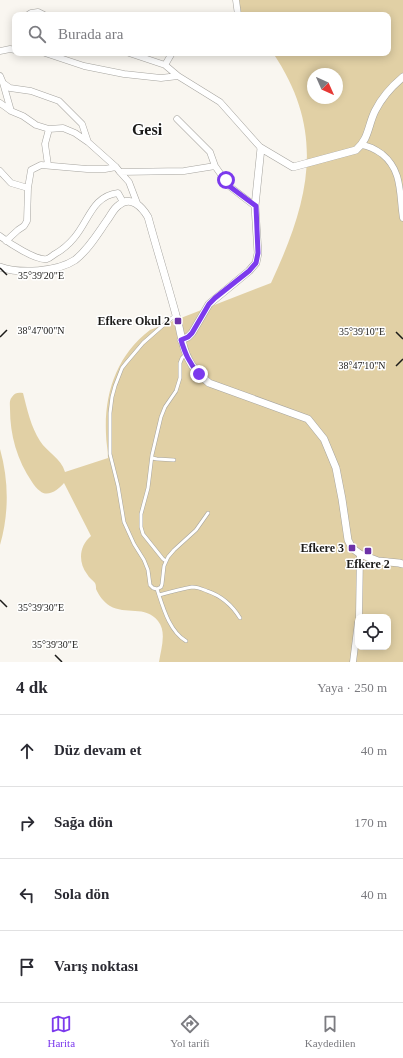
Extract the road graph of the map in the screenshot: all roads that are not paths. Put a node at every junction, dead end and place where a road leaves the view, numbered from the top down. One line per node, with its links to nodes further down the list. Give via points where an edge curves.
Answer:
1 (236, 0): 2 (street)
2 (238, 12)
3 (12, 49): 4 (street)
4 (0, 51)
5 (54, 56): 10 (street, via 84,66 124,74 161,78)
6 (138, 56): 8 (street)
7 (170, 56): 8 (street)
8 (165, 65): 10 (street)
9 (0, 76): 12 (street)
10 (178, 76): 19 (street, via 220,102)
11 (403, 78): 18 (street, via 383,96)
12 (3, 83): 14 (street); 17 (street, via 10,88 31,91 59,102 82,124)
13 (0, 103): 14 (street)
14 (12, 111): 16 (street, via 36,125)
15 (177, 118): 21 (street, via 210,152)
16 (49, 129): 17 (street, via 62,128); 20 (street, via 45,144)
17 (88, 142): 22 (street)
18 (362, 145): 19 (street, via 356,150 293,167); 28 (street, via 380,153 396,170)
19 (261, 148): 27 (street)
20 (48, 165): 22 (street, via 87,170); 24 (street, via 31,170)
21 (215, 166): 22 (street, via 184,171); 27 (street, via 229,186)
22 (118, 169): 26 (street, via 129,182)
23 (0, 171): 24 (street, via 11,183)
24 (28, 188): 30 (street, via 27,221)
25 (123, 202): 26 (street); 30 (street, via 118,193 104,197 91,210 75,237 47,259 37,258); 31 (street, via 85,251 74,260 60,267 32,271)
26 (137, 203): 32 (street, via 148,217)
27 (256, 206): 33 (street, via 256,263 209,304 192,333)
28 (403, 218)
29 (0, 236): 30 (street)
30 (6, 241)
31 (0, 267)
32 (176, 315): 33 (street); 41 (lane, via 143,343 126,363 115,386 110,413 110,454 124,522 144,560 150,585)
33 (181, 340): 34 (street)
34 (186, 354): 35 (lane, via 180,363 180,378 176,391 161,417); 38 (street, via 192,367 209,382 308,420 324,439 336,468 348,540 352,548)
35 (152, 458): 36 (lane); 39 (lane, via 141,514 141,527 145,538)
36 (174, 460)
37 (208, 513): 39 (lane, via 196,530)
38 (360, 554): 40 (street, via 378,561); 43 (street)
39 (166, 561): 41 (lane, via 162,584)
40 (403, 564)
41 (157, 589): 42 (lane)
42 (159, 595): 44 (lane, via 193,587 200,588 225,600); 45 (lane, via 174,631)
43 (359, 614)
44 (240, 618)
45 (186, 641)
46 (355, 646): 47 (street)
47 (353, 662)

